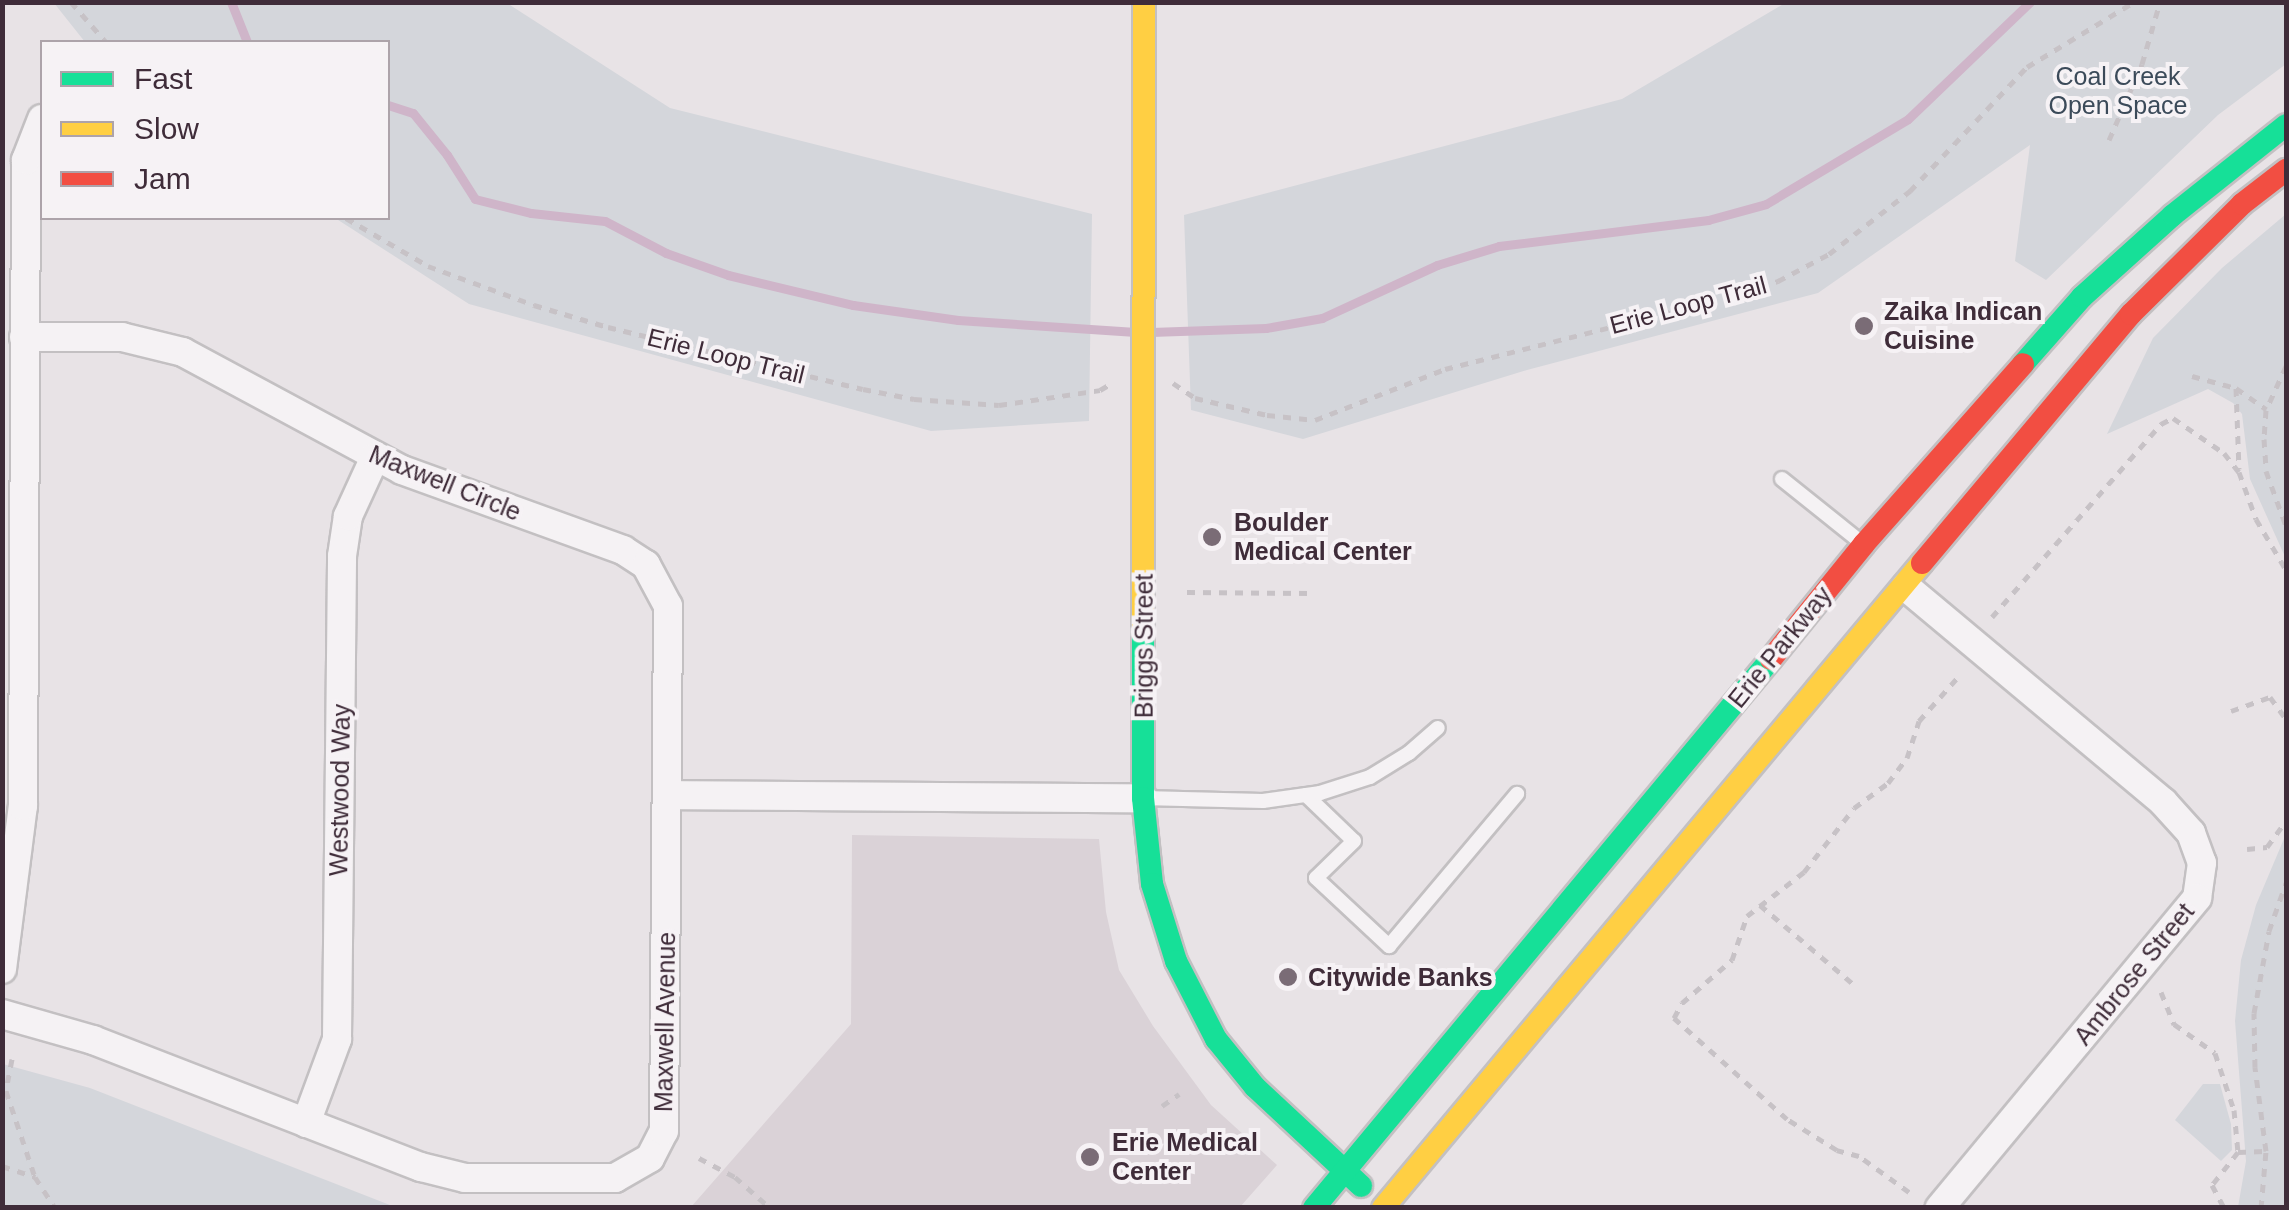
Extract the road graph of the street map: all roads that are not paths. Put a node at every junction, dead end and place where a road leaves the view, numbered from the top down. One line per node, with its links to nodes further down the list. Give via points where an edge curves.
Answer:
1 (1144, 2): 14 (main road, Briggs Street)
2 (40, 124): 5 (street, via 26,160)
3 (2286, 125): 8 (main road, Erie Parkway, via 2082,297)
4 (2286, 170): 9 (main road, via 2130,314)
5 (24, 338): 6 (street, Maxwell Circle, via 122,337 183,352); 15 (street, via 23,806)
6 (374, 457): 12 (street, Maxwell Circle, via 623,550 646,565 668,606); 17 (street, Westwood Way, via 348,516 342,556 337,1039)
7 (1782, 479): 8 (lane)
8 (1864, 544): 18 (main road, Erie Parkway)
9 (1906, 587): 19 (main road); 21 (street, Ambrose Street, via 2163,802 2191,834 2202,863 2197,898)
10 (1438, 728): 13 (lane, via 1370,778)
11 (1517, 794): 13 (lane, via 1389,946 1316,878 1354,841)
12 (668, 795): 14 (street); 17 (street, Maxwell Avenue, via 664,1132 650,1158 616,1178 465,1178)
13 (1306, 795): 14 (lane, via 1263,801)
14 (1143, 798): 18 (main road, Briggs Street, via 1162,923 1216,1039 1255,1087)
15 (2, 969)
16 (2, 1014): 17 (street, Maxwell Avenue, via 93,1040)
17 (306, 1123)
18 (1344, 1171): 19 (main road, Briggs Street); 20 (main road, Erie Parkway)
19 (1385, 1207)
20 (1314, 1208)
21 (1940, 1208)

